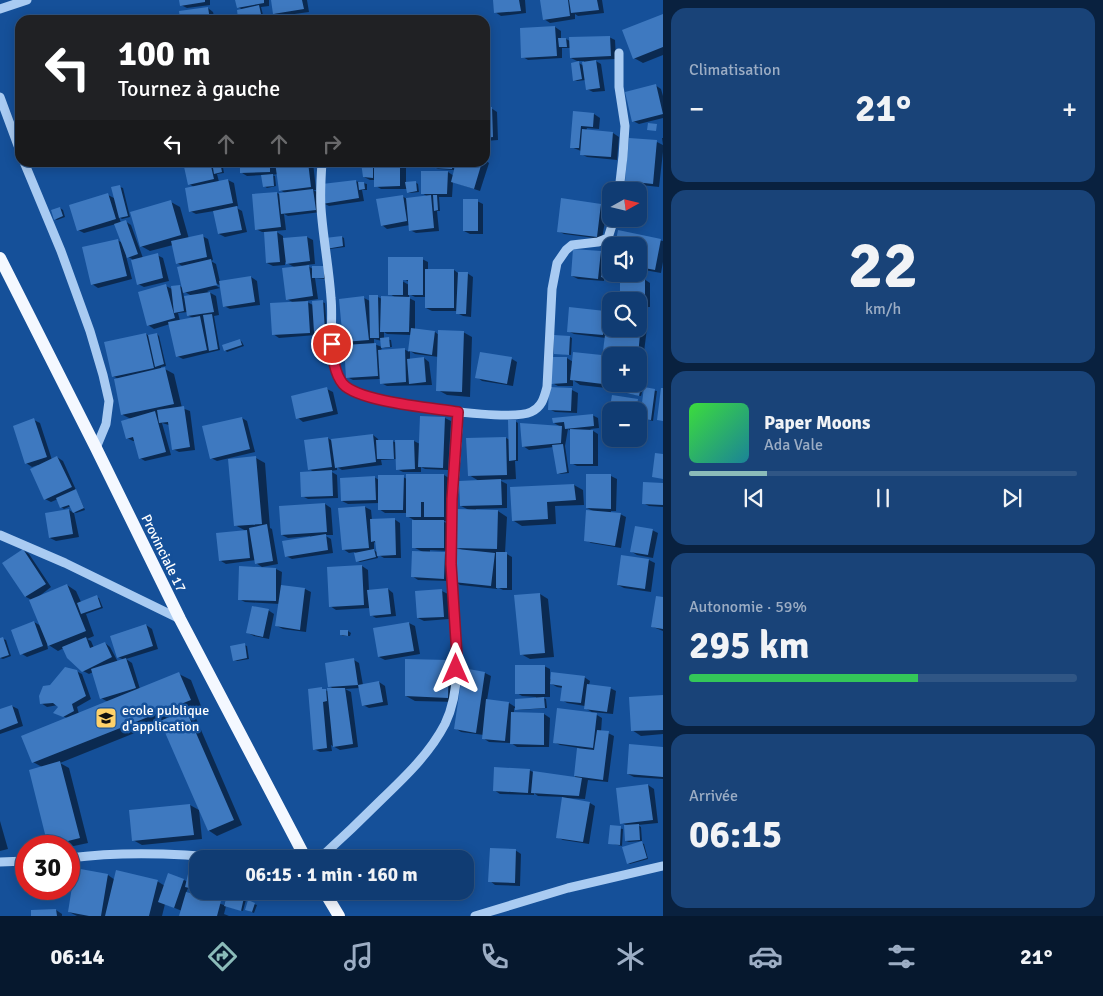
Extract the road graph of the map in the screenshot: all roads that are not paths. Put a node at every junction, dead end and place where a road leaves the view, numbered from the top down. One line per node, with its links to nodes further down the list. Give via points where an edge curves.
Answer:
1 (27, 0): 2 (street)
2 (0, 9)
3 (619, 53): 8 (street, via 624,126)
4 (0, 96): 5 (street)
5 (15, 138)
6 (26, 167): 12 (street, via 61,251 103,374 109,401 106,424)
7 (322, 167): 11 (street, via 320,206 332,298 333,358 344,384 362,395)
8 (620, 182)
9 (611, 228): 11 (street, via 608,238 572,245 557,263 552,289 547,388 543,402 532,411 517,415)
10 (0, 258): 12 (main road, Provinciale 17)
11 (458, 412): 16 (street, via 451,554 457,656 454,696 445,723 424,757)
12 (96, 448): 14 (main road, Provinciale 17)
13 (0, 535): 14 (street)
14 (180, 619): 15 (main road, Provinciale 17)
15 (301, 850)
16 (329, 850)
17 (80, 856): 18 (street, via 154,853)
18 (189, 856)
19 (0, 862): 20 (street)
20 (15, 862)
21 (663, 866): 24 (street, via 568,888)
22 (329, 900): 23 (main road)
23 (339, 916)
24 (475, 916)

